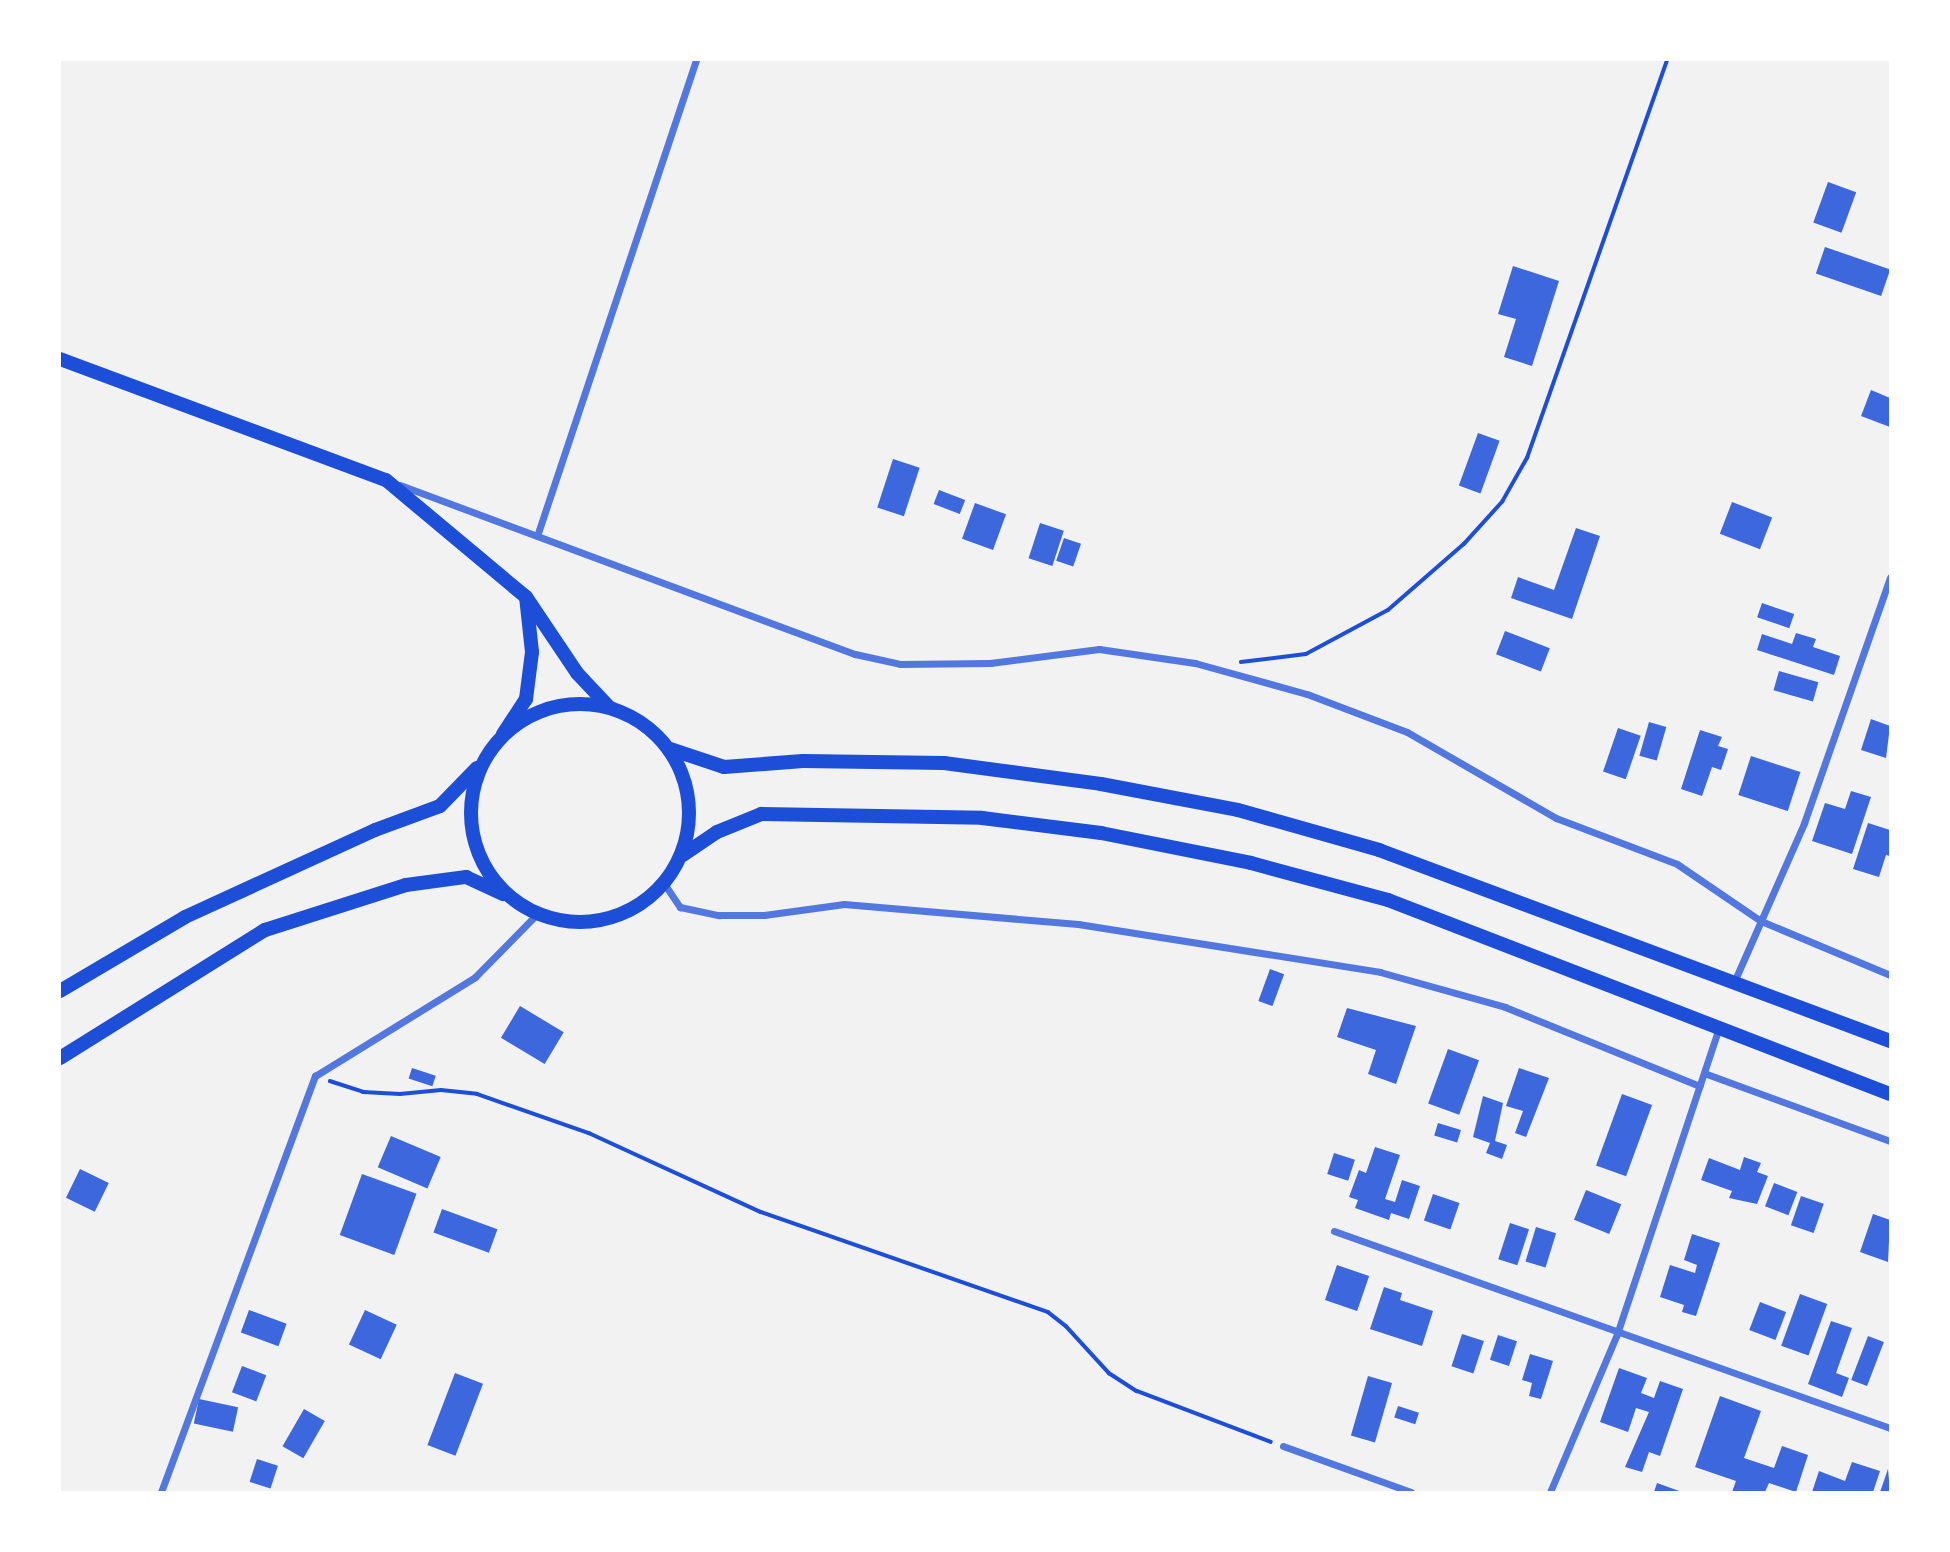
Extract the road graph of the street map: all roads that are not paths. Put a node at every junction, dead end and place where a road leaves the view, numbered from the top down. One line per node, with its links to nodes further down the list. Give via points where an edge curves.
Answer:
1 (696, 60): 4 (street)
2 (60, 359): 3 (main road)
3 (386, 480): 4 (street); 6 (main road)
4 (537, 536): 15 (street, via 855,654 900,664 990,663 1099,649 1209,666 1307,694 1407,732 1556,818 1676,864)
5 (1891, 578): 15 (street, via 1804,823)
6 (526, 597): 7 (main road, via 577,673); 8 (main road, via 531,652 526,699)
7 (609, 707): 8 (main road, via 571,704 534,713); 9 (main road, via 643,723)
8 (503, 734): 10 (main road)
9 (670, 749): 11 (main road, via 688,795 691,819); 17 (main road, via 724,767 803,761 944,762 1101,784 1238,810 1379,850)
10 (481, 765): 13 (main road, via 470,799 472,835 484,868); 18 (main road, via 440,806 375,830 185,917)
11 (683, 855): 12 (main road); 19 (main road, via 717,832 761,814 982,818 1101,833 1251,863 1388,900)
12 (665, 885): 14 (main road, via 638,907 606,920 571,923); 23 (street, via 680,907 719,915 764,915 844,904 1051,921 1380,972 1506,1007)
13 (507, 896): 14 (main road); 21 (main road, via 466,877 406,885 265,930)
14 (537, 914): 30 (street, via 475,976 315,1076)
15 (1761, 921): 16 (street); 17 (street)
16 (1891, 975)
17 (1734, 982): 20 (main road)
18 (60, 991)
19 (1719, 1028): 22 (street); 24 (main road)
20 (1891, 1041)
21 (60, 1058)
22 (1704, 1073): 23 (street); 25 (street)
23 (1700, 1086): 27 (street)
24 (1891, 1094)
25 (1891, 1141)
26 (1334, 1231): 27 (street)
27 (1617, 1334): 28 (street); 32 (street)
28 (1891, 1429)
29 (1283, 1446): 31 (street)
30 (160, 1493)
31 (1411, 1493)
32 (1549, 1493)

